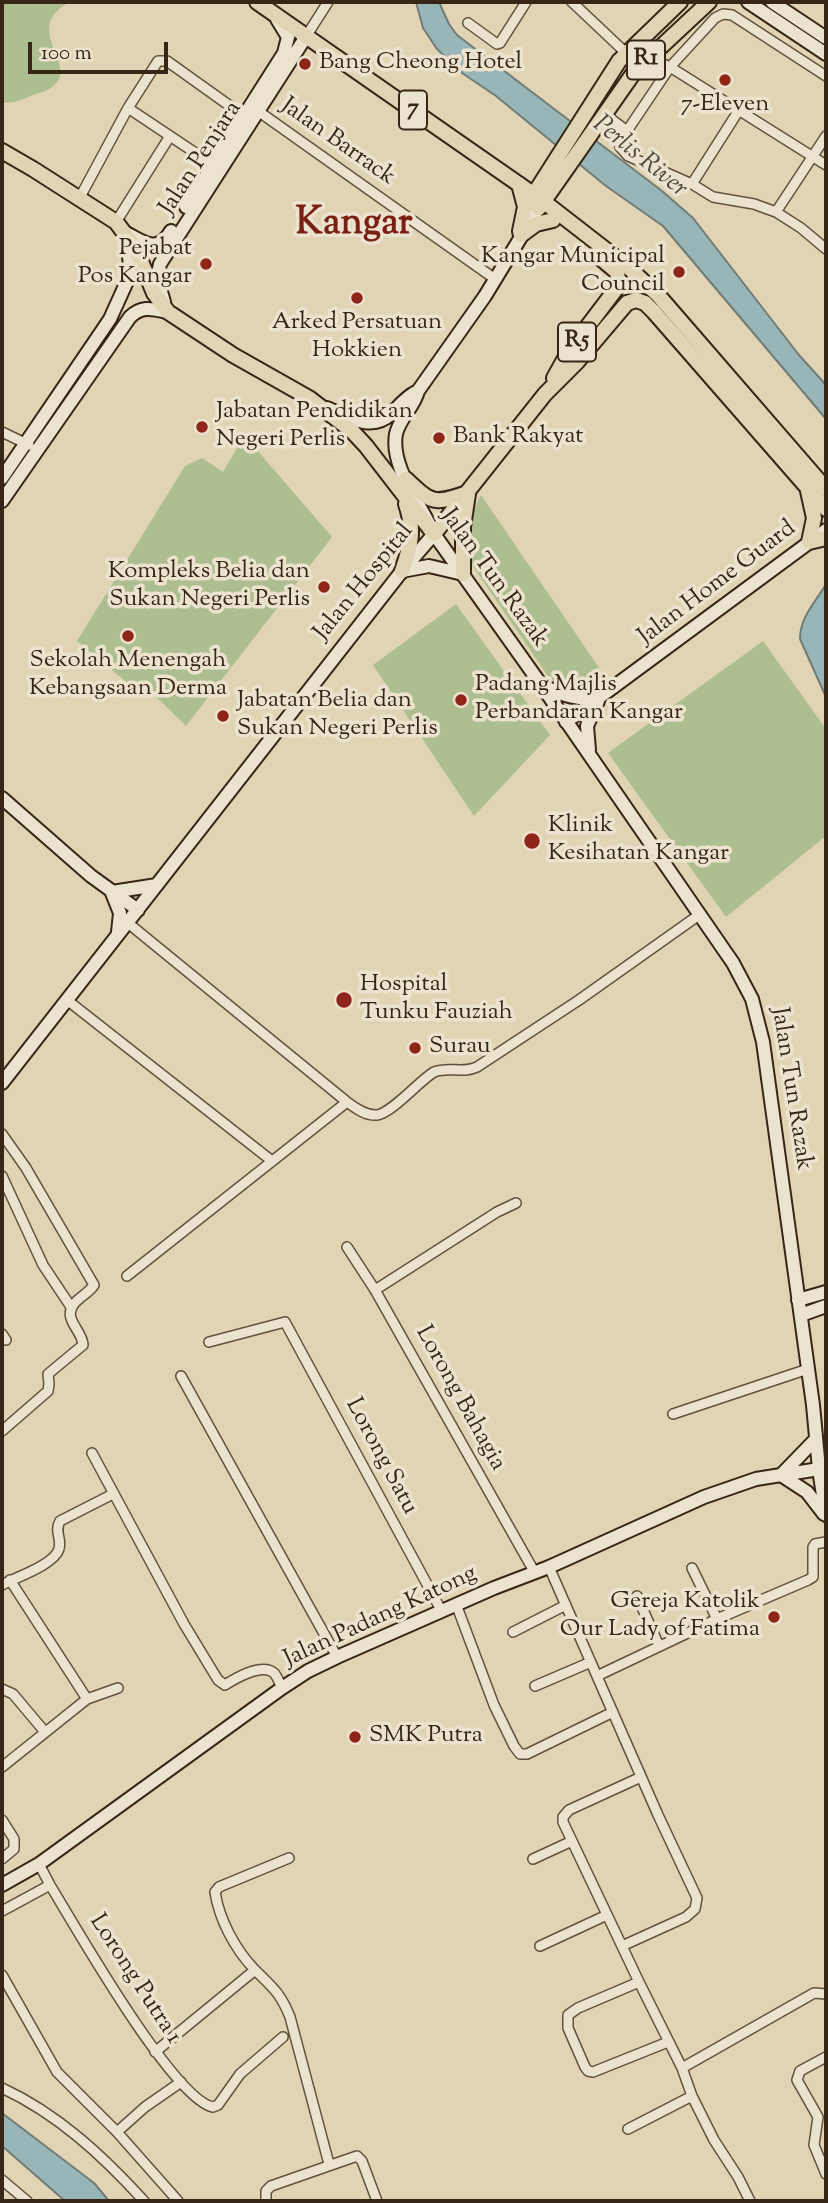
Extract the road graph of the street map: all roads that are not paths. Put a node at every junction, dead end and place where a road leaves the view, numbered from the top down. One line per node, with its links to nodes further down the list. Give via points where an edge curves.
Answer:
1 (328, 2): 10 (street)
2 (526, 2): 9 (street, via 500,43)
3 (572, 2): 13 (street)
4 (680, 2): 13 (main road, R1)
5 (709, 2): 14 (main road, R1)
6 (748, 2): 12 (street)
7 (772, 2): 11 (street)
8 (262, 5): 10 (main road, 7); 21 (street, Jalan Penjara, via 288,37)
9 (468, 23)
10 (307, 35): 19 (street, Jalan Penjara); 30 (main road, 7)
11 (826, 38)
12 (825, 52)
13 (626, 53): 29 (main road, R1, via 582,121)
14 (648, 57): 15 (street); 20 (main road, R1)
15 (670, 67): 16 (street, via 723,14 732,15); 18 (street); 22 (street)
16 (826, 76)
17 (128, 108): 21 (street, via 149,72 162,60); 23 (street); 32 (street)
18 (738, 110): 26 (street); 31 (street)
19 (258, 111): 41 (street, Jalan Barrack); 45 (street, Jalan Penjara, via 160,264 157,278)
20 (606, 115): 22 (street); 29 (main road, R1)
21 (244, 116): 27 (street, Jalan Penjara)
22 (627, 131): 31 (street, via 621,142 623,152)
23 (170, 136): 27 (street); 36 (street)
24 (826, 136): 26 (street)
25 (2, 151): 32 (main road)
26 (813, 157): 28 (street); 34 (street)
27 (212, 164): 37 (street, Jalan Penjara, via 164,242 150,245)
28 (826, 165)
29 (561, 168): 33 (main road, R1); 35 (main road)
30 (519, 184): 33 (main road, 7); 38 (main road, via 524,207)
31 (692, 184): 34 (street, via 713,197)
32 (79, 199): 36 (main road)
33 (539, 202): 35 (main road, 7); 38 (street)
34 (776, 212): 39 (street)
35 (560, 220): 38 (main road, via 536,224); 40 (main road, 7); 43 (main road, R5, via 614,269)
36 (116, 222): 37 (main road)
37 (126, 233): 45 (main road, via 153,293); 52 (street, via 130,266 124,292)
38 (521, 235): 41 (street)
39 (826, 249)
40 (625, 265): 42 (main road, 7); 43 (main road)
41 (495, 279): 48 (street)
42 (646, 284): 43 (main road); 47 (main road, 7)
43 (621, 290): 44 (main road); 49 (main road, R5, via 569,351)
44 (627, 303): 46 (main road, R5, via 640,301); 49 (main road, Jalan Hospital / R5)
45 (168, 312): 50 (main road, Jalan Tun Razak); 53 (street, via 141,309 130,317)
46 (654, 312): 47 (main road, 7)
47 (683, 335): 56 (main road, 7); 57 (main road, 7)
48 (418, 391): 50 (street, via 387,418 369,424); 55 (street, via 396,432)
49 (545, 394): 58 (main road, Jalan Hospital / R5)
50 (319, 405): 55 (main road, Jalan Tun Razak, via 352,431)
51 (2, 432): 52 (street)
52 (24, 444): 53 (street); 54 (street)
53 (40, 447): 59 (street)
54 (2, 478)
55 (404, 486): 58 (main road, via 433,500 446,501); 62 (main road, Jalan Tun Razak); 65 (main road, via 412,524)
56 (806, 486): 60 (main road, 7); 64 (main road, via 814,518)
57 (826, 489)
58 (468, 492): 62 (main road, Jalan Hospital / R5); 66 (main road)
59 (2, 501)
60 (826, 509)
61 (826, 530): 64 (street, Jalan Home Guard)
62 (434, 534): 65 (street, Jalan Hospital / R5); 66 (street, Jalan Tun Razak)
63 (826, 538): 64 (main road)
64 (809, 542): 68 (street, Jalan Home Guard)
65 (402, 571): 66 (street, via 429,566); 72 (street, Jalan Hospital / R5)
66 (463, 573): 67 (street, Jalan Tun Razak)
67 (542, 686): 68 (street, via 573,698); 69 (street, Jalan Tun Razak)
68 (600, 698): 69 (street, Jalan Home Guard); 70 (street, via 587,726)
69 (566, 722): 70 (street, Jalan Tun Razak)
70 (594, 763): 75 (street, Jalan Tun Razak)
71 (2, 798): 73 (street)
72 (157, 885): 73 (street); 74 (street, Jalan Hospital / R5)
73 (112, 892): 74 (street); 77 (street, via 120,913)
74 (138, 911): 76 (street, Jalan Hospital / R5)
75 (699, 915): 80 (street, via 470,1071 443,1068 434,1072 376,1115); 89 (street, Jalan Tun Razak, via 733,963 757,1014)
76 (128, 923): 77 (street, R5); 80 (street)
77 (117, 936): 78 (street, R5)
78 (67, 1000): 79 (street, R5); 82 (street)
79 (2, 1083)
80 (347, 1101): 82 (street)
81 (2, 1135): 91 (street, via 93,1282)
82 (272, 1161): 86 (street)
83 (2, 1176): 91 (street, via 43,1265)
84 (516, 1202): 87 (street)
85 (347, 1247): 87 (street, Lorong Bahagia)
86 (127, 1276)
87 (375, 1290): 107 (street, Lorong Bahagia)
88 (826, 1292): 89 (street)
89 (798, 1300): 92 (street, Jalan Tun Razak)
90 (826, 1306): 92 (street)
91 (71, 1307): 97 (street, via 70,1318 83,1345 48,1374 44,1396)
92 (800, 1315): 94 (street, Jalan Tun Razak)
93 (209, 1342): 112 (street, Lorong Satu, via 285,1322)
94 (808, 1369): 96 (street); 98 (street, Jalan Tun Razak)
95 (181, 1376): 116 (street)
96 (673, 1414)
97 (2, 1431)
98 (816, 1439): 100 (street, Jalan Tun Razak); 101 (street)
99 (92, 1453): 102 (street)
100 (819, 1469): 101 (street, Jalan Padang Katong); 103 (street, Jalan Tun Razak)
101 (781, 1475): 103 (street, via 807,1492); 105 (street, Jalan Padang Katong, via 704,1497)
102 (113, 1494): 108 (street, via 60,1521 56,1554); 122 (street, via 218,1680 225,1685 265,1670 274,1674)
103 (826, 1516)
104 (826, 1542): 113 (street, via 813,1547 813,1577)
105 (549, 1567): 107 (street, Jalan Padang Katong); 111 (street)
106 (692, 1568): 113 (street)
107 (535, 1573): 110 (street, Jalan Padang Katong)
108 (6, 1583): 123 (street)
109 (637, 1596): 115 (street)
110 (456, 1604): 112 (street, Jalan Padang Katong); 124 (street, via 494,1705 520,1754)
111 (566, 1605): 114 (street); 117 (street)
112 (441, 1610): 116 (street, Jalan Padang Katong)
113 (717, 1619): 115 (street)
114 (513, 1632)
115 (659, 1646): 118 (street)
116 (337, 1657): 122 (street, Jalan Padang Katong)
117 (591, 1662): 118 (street); 119 (street)
118 (597, 1676): 124 (street)
119 (535, 1686)
120 (118, 1688): 123 (street)
121 (2, 1689): 125 (street, via 13,1694)
122 (282, 1689): 133 (street, Jalan Padang Katong)
123 (88, 1699): 125 (street)
124 (613, 1712): 127 (street)
125 (45, 1732): 126 (street)
126 (2, 1767)
127 (641, 1777): 129 (street, via 565,1813 563,1822); 139 (street, via 694,1888 697,1904 686,1917)
128 (2, 1820): 131 (street, via 15,1844)
129 (572, 1841): 132 (street); 137 (street)
130 (289, 1858): 140 (street, via 215,1892 229,1932)
131 (2, 1859)
132 (533, 1859)
133 (39, 1864): 134 (street, Jalan Padang Katong); 135 (street, Lorong Putra 1)
134 (2, 1885)
135 (50, 1885): 136 (street); 146 (street, Lorong Putra 1)
136 (2, 1911)
137 (607, 1915): 138 (street); 139 (street)
138 (540, 1945)
139 (622, 1946): 142 (street)
140 (255, 1970): 146 (street); 154 (street, via 284,2001)
141 (2, 1975): 153 (street, via 57,2072)
142 (639, 1982): 145 (street); 145 (street, via 568,2015 568,2028 585,2067 593,2072)
143 (826, 1994): 148 (street, via 814,1993)
144 (283, 2037): 149 (street, Lorong Putra 1, via 240,2074 218,2105 209,2107)
145 (668, 2042): 148 (street)
146 (155, 2052): 149 (street, Lorong Putra 1)
147 (826, 2057): 155 (street, via 800,2071 797,2080 818,2117 814,2144)
148 (682, 2068): 151 (street)
149 (181, 2082): 153 (street)
150 (2, 2088): 158 (street, via 74,2133)
151 (692, 2096): 152 (street); 162 (street)
152 (628, 2129)
153 (117, 2132): 159 (street)
154 (329, 2164): 160 (street, via 271,2186); 161 (street, via 360,2157)
155 (826, 2174)
156 (2, 2180): 157 (street)
157 (27, 2201)
158 (144, 2201)
159 (178, 2201)
160 (266, 2201)
161 (377, 2201)
162 (750, 2201)

